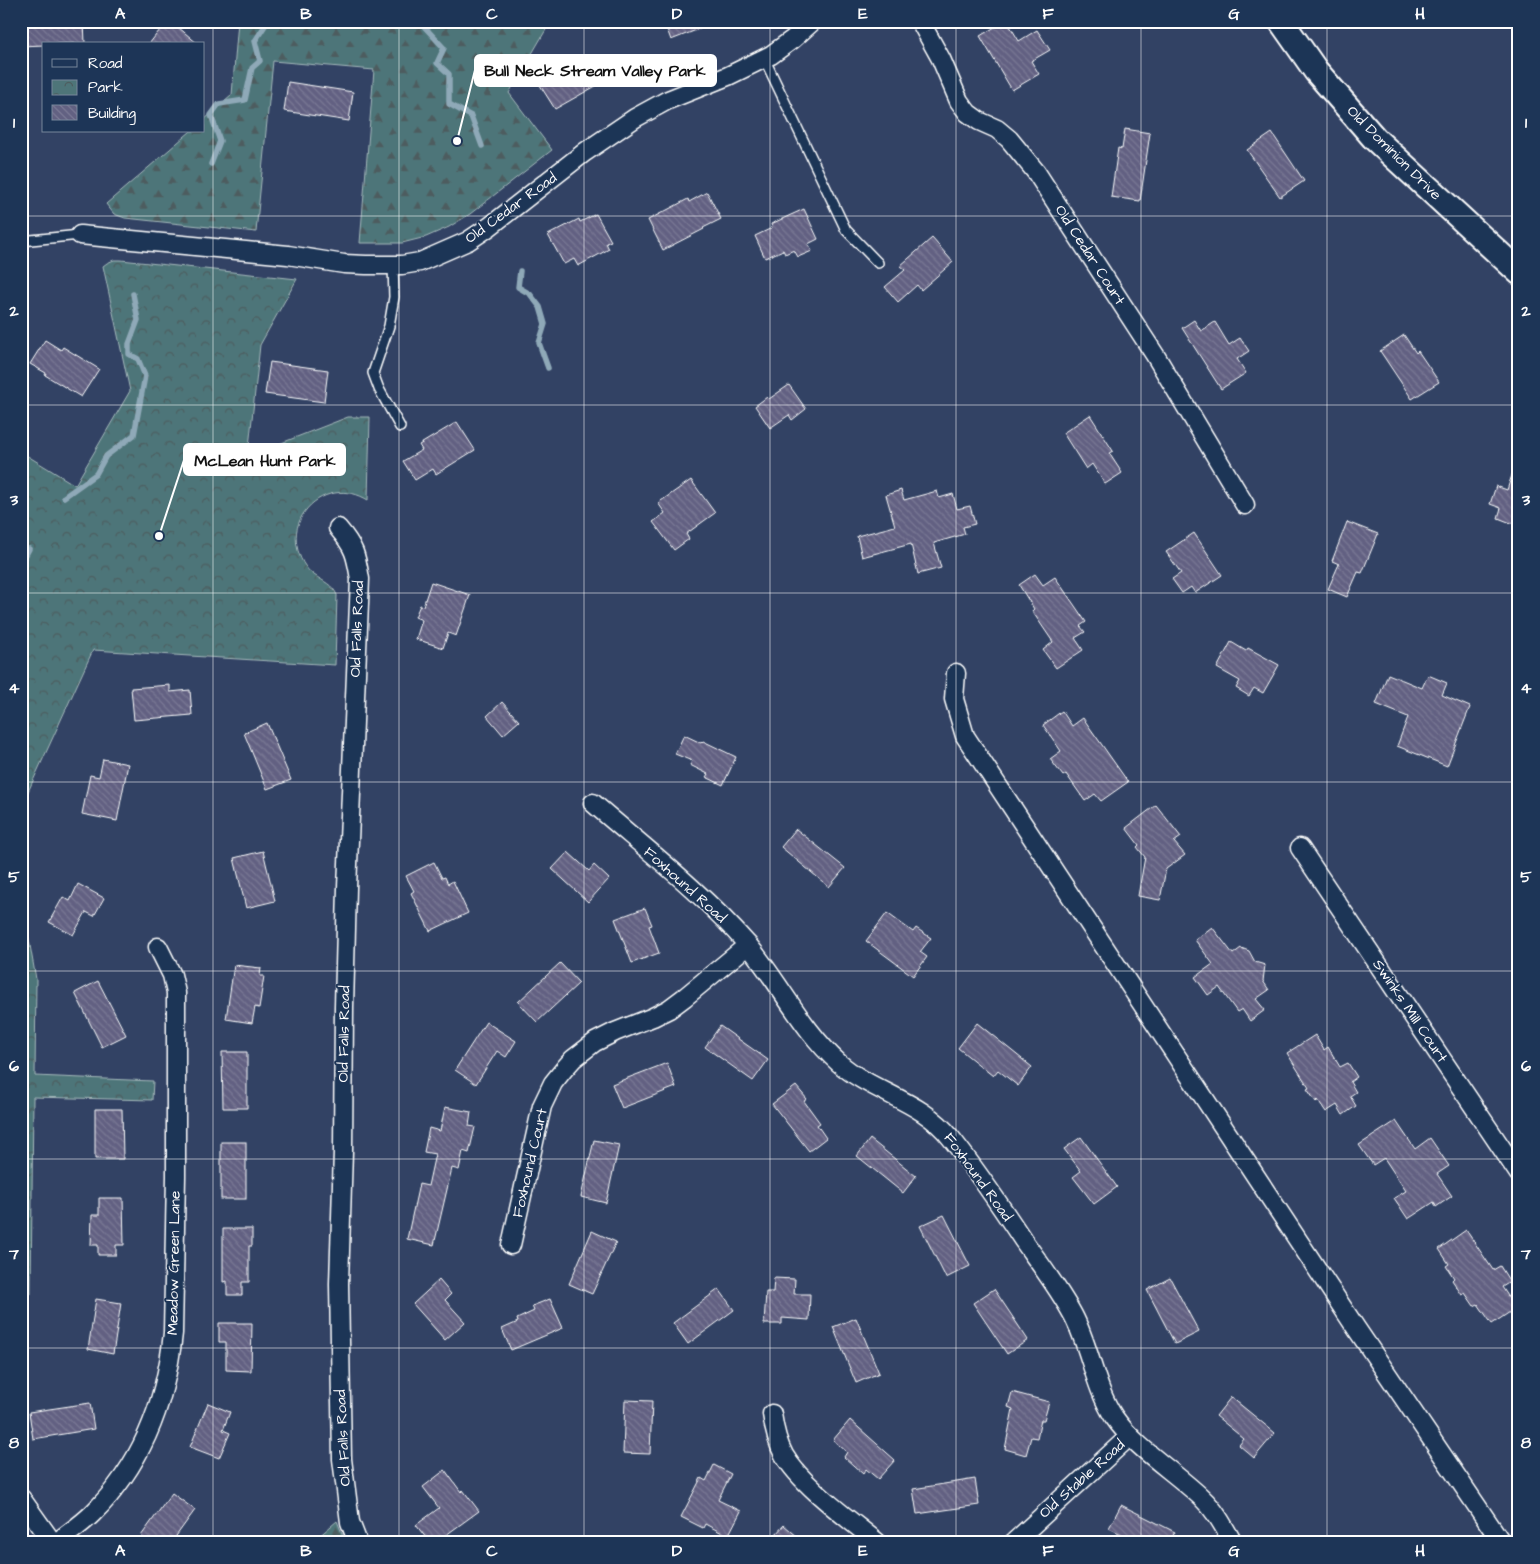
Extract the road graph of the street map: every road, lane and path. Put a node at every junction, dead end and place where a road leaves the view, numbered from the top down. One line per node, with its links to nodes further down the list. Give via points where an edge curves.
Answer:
1 (813, 21): 4 (street, Old Cedar Road, via 793,40)
2 (920, 21): 11 (street, Old Cedar Court, via 968,113 1010,138 1036,172 1154,355)
3 (1282, 21): 9 (main road, Old Dominion Drive, via 1316,71 1376,139)
4 (764, 58): 7 (lane, via 846,230); 8 (street, Old Cedar Road, via 635,118 468,241 420,262)
5 (80, 235): 6 (lane, Old Cedar Road); 8 (street, Old Cedar Road, via 288,255 344,264)
6 (21, 241)
7 (878, 263)
8 (393, 265): 10 (lane, via 394,297 389,326 373,373)
9 (1519, 272)
10 (400, 427)
11 (1245, 506)
12 (338, 528): 24 (street, Old Falls Road, via 351,543 360,579 347,888 340,1284 342,1458 350,1522)
13 (956, 673): 28 (street, via 954,699 965,736)
14 (593, 803): 16 (street, Foxhound Road, via 718,913)
15 (1300, 848): 18 (street, Swinks Mill Court)
16 (748, 945): 19 (street, Foxhound Court, via 669,1009 595,1042 565,1068 542,1106); 21 (street, Foxhound Road, via 818,1042 840,1064 869,1084 912,1106 949,1135 1073,1316 1103,1394 1114,1416)
17 (158, 947): 23 (street, Meadow Green Lane, via 172,975 176,993 176,1186 170,1359 163,1394 151,1428 135,1458 91,1515)
18 (1519, 1174)
19 (511, 1245)
20 (772, 1414): 25 (street, via 783,1454 795,1471)
21 (1130, 1436): 26 (street, Old Stable Road); 27 (street, Foxhound Road, via 1203,1498)
22 (21, 1498): 23 (street)
23 (54, 1543)
24 (358, 1543)
25 (878, 1543)
26 (1013, 1543)
27 (1234, 1543)
28 (1502, 1543)

